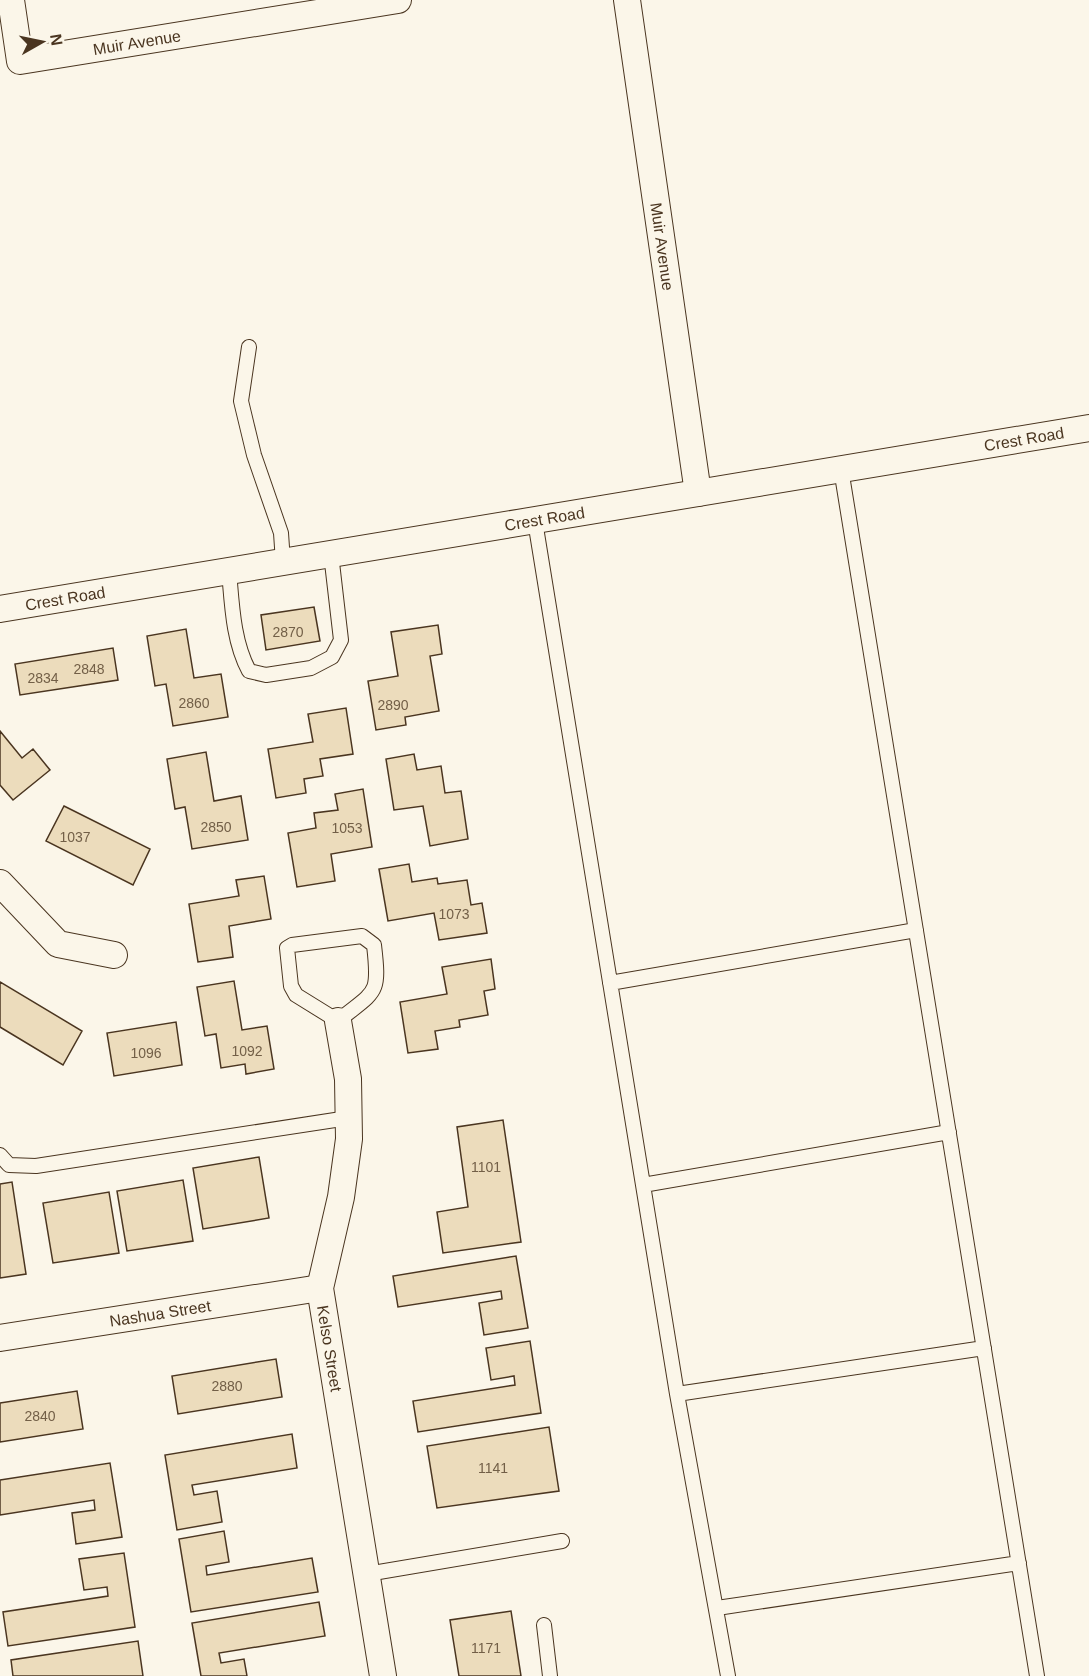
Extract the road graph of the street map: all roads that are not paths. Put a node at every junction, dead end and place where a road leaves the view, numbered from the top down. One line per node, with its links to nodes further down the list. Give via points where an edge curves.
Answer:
1 (11, 0): 4 (street, Muir Avenue, via 20,61)
2 (398, 0): 4 (street, Muir Avenue)
3 (627, 0): 8 (street, Muir Avenue)
4 (277, 10)
5 (249, 347): 11 (lane, via 241,401 281,533)
6 (1089, 428): 7 (street, Crest Road)
7 (841, 469): 8 (street, Crest Road); 15 (lane)
8 (698, 493): 9 (street, Crest Road)
9 (535, 520): 10 (street, Crest Road); 17 (lane)
10 (331, 554): 11 (street, Crest Road); 12 (lane, via 341,640 332,657 311,668 266,675 249,671 242,658 234,620)
11 (283, 562): 12 (street, Crest Road)
12 (229, 571): 13 (street, Crest Road)
13 (0, 609)
14 (0, 883): 16 (street, via 58,944)
15 (916, 930): 17 (lane); 20 (lane)
16 (114, 955)
17 (610, 983): 22 (lane)
18 (338, 1021): 18 (lane, via 296,995 291,987 286,954 292,945 362,936 374,945 378,979 375,988); 19 (street, Kelso Street, via 348,1079)
19 (348, 1118): 21 (lane, via 36,1166 9,1165); 23 (street, Kelso Street, via 341,1197)
20 (949, 1132): 22 (lane); 25 (lane)
21 (0, 1155)
22 (644, 1185): 26 (lane)
23 (320, 1288): 24 (street, Nashua Street); 29 (street, Kelso Street)
24 (0, 1338)
25 (984, 1348): 26 (lane); 28 (lane)
26 (677, 1394): 30 (lane)
27 (562, 1541): 29 (lane)
28 (1019, 1563): 30 (lane); 35 (lane)
29 (366, 1574): 32 (street, Kelso Street)
30 (717, 1608): 34 (lane)
31 (544, 1625): 33 (lane)
32 (383, 1676)
33 (550, 1676)
34 (728, 1676)
35 (1037, 1676)

